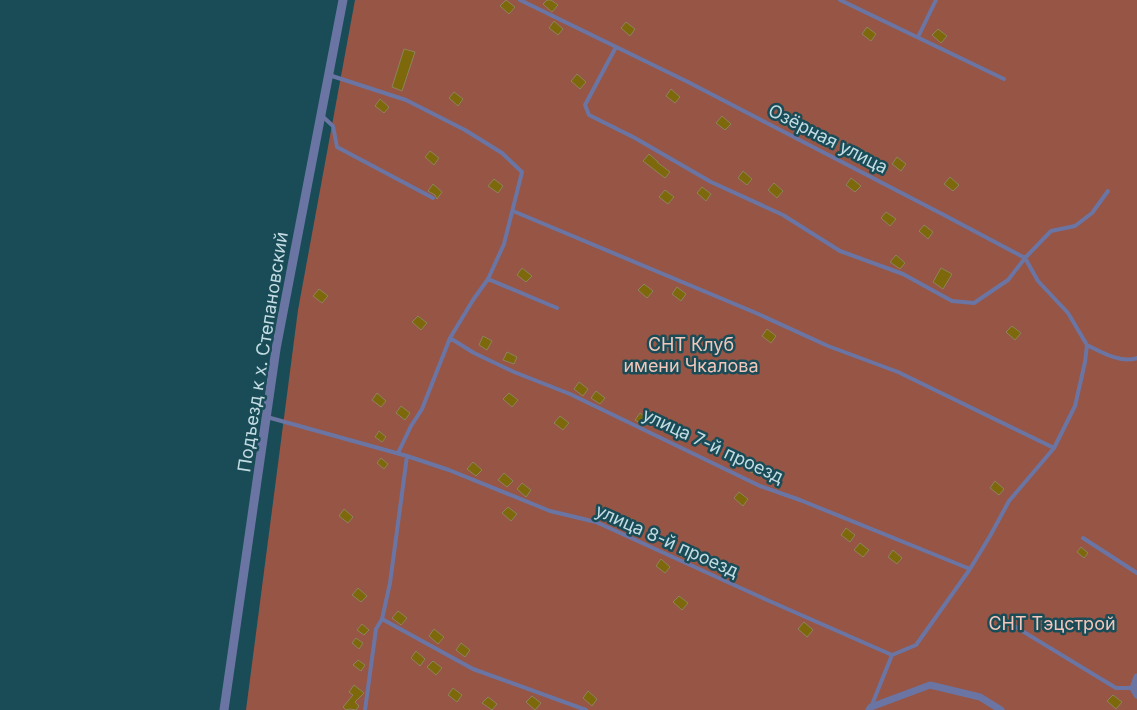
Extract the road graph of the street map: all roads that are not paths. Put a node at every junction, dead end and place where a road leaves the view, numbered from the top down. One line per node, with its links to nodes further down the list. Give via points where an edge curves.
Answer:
1 (343, 0): 7 (street, Подъезд к х. Степановский)
2 (520, 0): 6 (lane, Озёрная улица)
3 (840, 0): 5 (lane)
4 (936, 0): 5 (lane)
5 (918, 38): 8 (lane)
6 (616, 47): 13 (lane, Озёрная улица); 13 (lane, via 585,105 589,115 711,182 783,215 840,251 903,274 952,301 974,304 1008,280)
7 (329, 75): 9 (street, Подъезд к х. Степановский); 12 (lane, via 406,100 502,153 522,172)
8 (1004, 79)
9 (321, 115): 11 (lane, via 333,126 337,148); 19 (street, Подъезд к х. Степановский, via 276,349)
10 (1108, 191): 13 (lane, via 1092,213 1075,226 1051,230)
11 (433, 198)
12 (513, 210): 14 (lane, via 504,244); 20 (lane, via 828,346 898,372)
13 (1026, 258): 17 (lane, via 1038,281 1068,313)
14 (488, 279): 15 (lane); 16 (lane)
15 (557, 308)
16 (450, 338): 21 (lane, via 422,409); 24 (lane, улица 7-й проезд, via 514,372 570,394 760,486)
17 (1087, 345): 18 (lane, via 1118,358); 20 (lane, via 1075,406)
18 (1137, 358)
19 (267, 417): 21 (lane, улица 8-й проезд); 33 (street, Подъезд к х. Степановский)
20 (1054, 448): 24 (lane, via 1009,501)
21 (398, 453): 22 (lane, улица 8-й проезд)
22 (407, 456): 26 (lane, via 390,584); 28 (lane, улица 8-й проезд, via 550,511 596,522)
23 (1083, 538): 25 (lane)
24 (970, 569): 28 (lane, via 916,646)
25 (1137, 573)
26 (382, 619): 34 (lane, via 376,629); 35 (lane, via 473,670)
27 (1009, 623): 30 (lane, via 1116,688)
28 (892, 655): 32 (lane)
29 (1137, 677): 30 (street)
30 (1133, 688): 31 (street)
31 (1137, 695)
32 (870, 709): 36 (street, via 930,685 980,697)
33 (224, 710)
34 (365, 710)
35 (586, 710)
36 (1001, 710)

